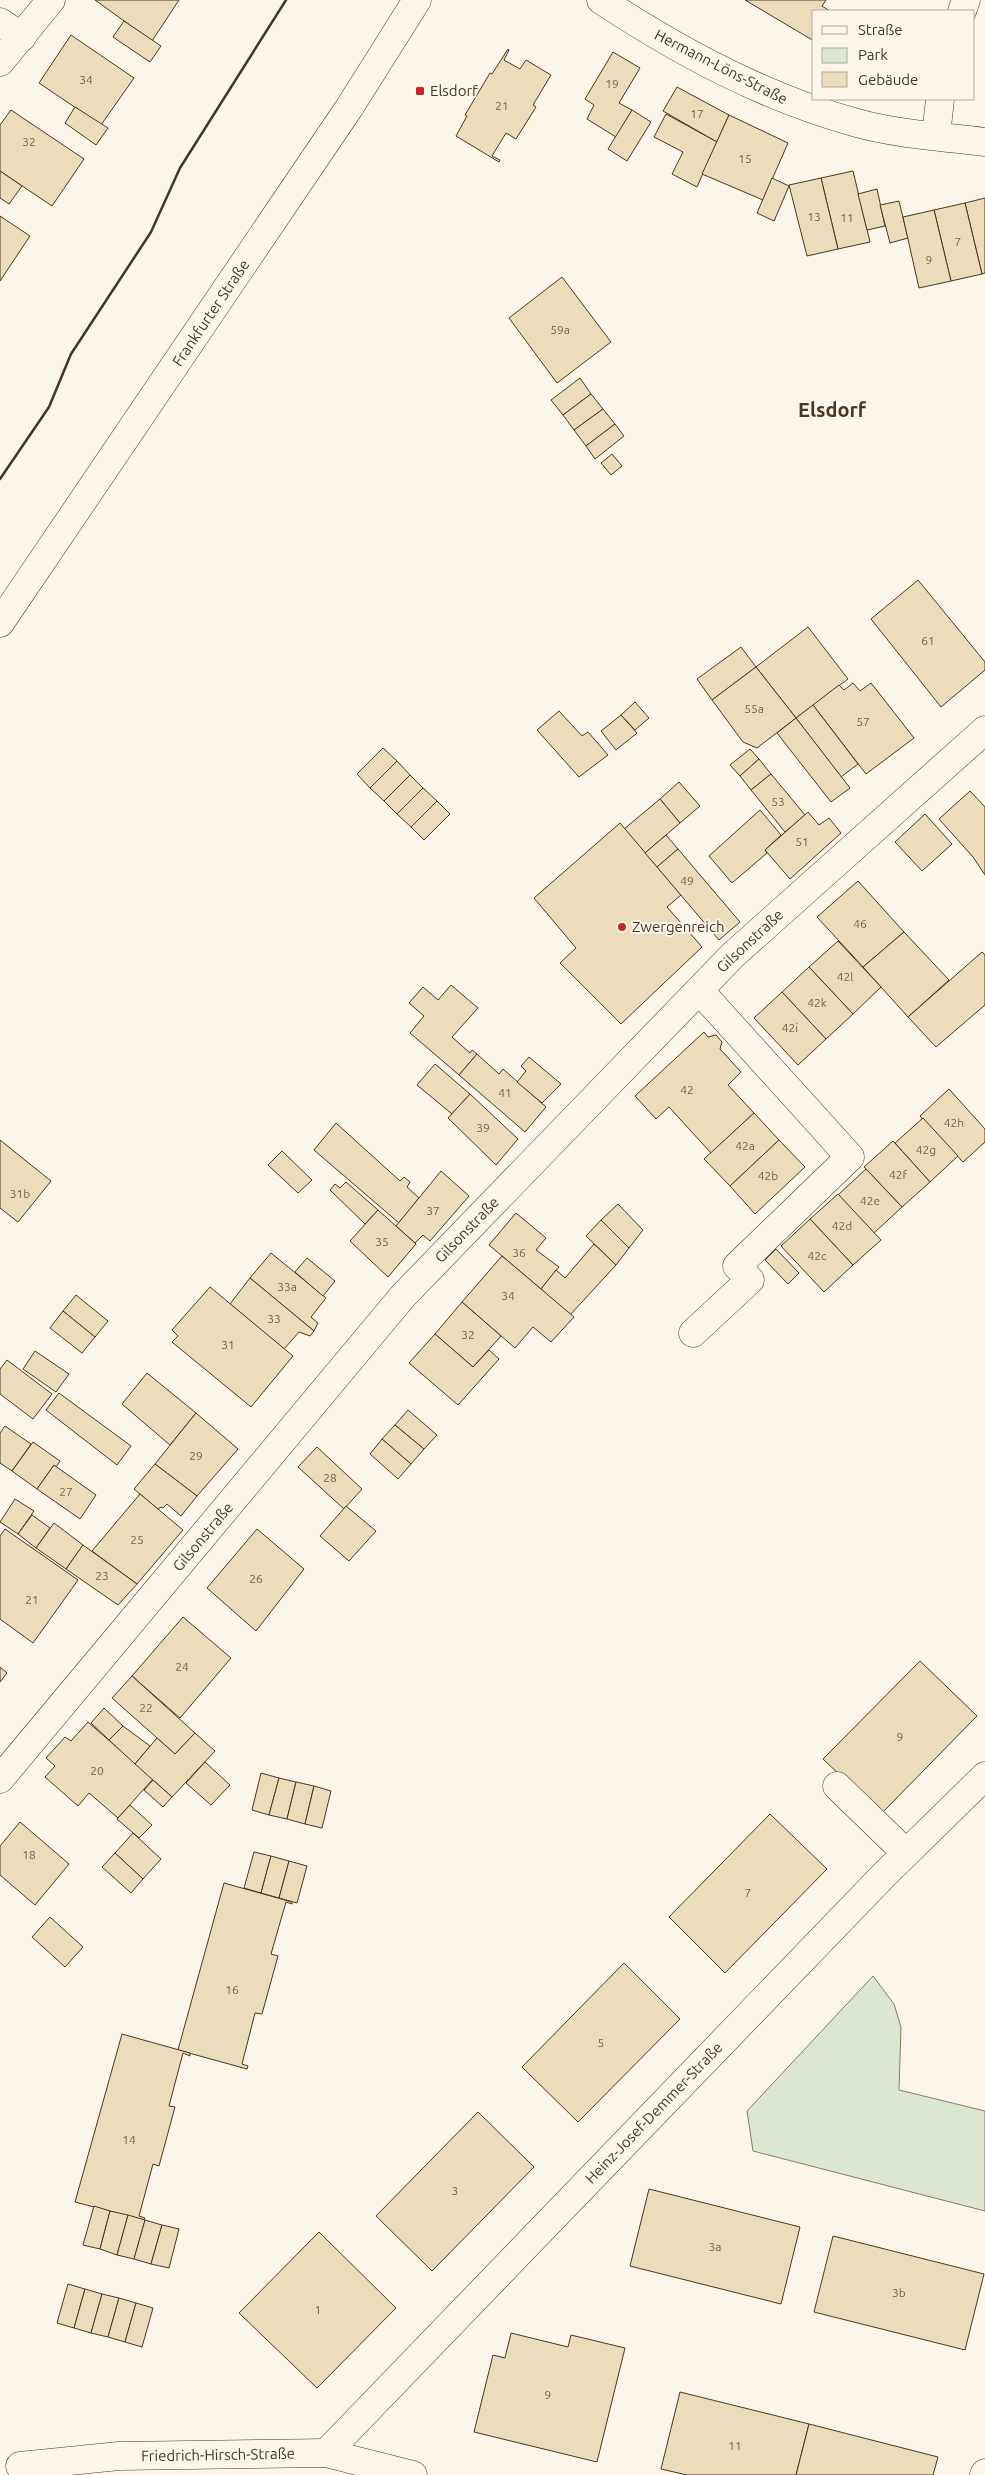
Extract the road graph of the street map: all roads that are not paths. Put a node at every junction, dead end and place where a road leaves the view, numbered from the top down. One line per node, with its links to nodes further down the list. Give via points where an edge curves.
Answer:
1 (51, 0): 4 (street)
2 (418, 0): 9 (street, Frankfurter Straße, via 350,108)
3 (601, 0): 7 (street, Hermann-Löns-Straße, via 717,68 786,100 858,124)
4 (11, 29): 5 (street)
5 (0, 62)
6 (940, 100): 7 (street)
7 (936, 136): 8 (street, Hermann-Löns-Straße)
8 (985, 142)
9 (0, 623)
10 (985, 730): 11 (street, Gilsonstraße, via 732,956)
11 (699, 990): 12 (street, via 850,1157 737,1266 750,1280); 14 (street, Gilsonstraße, via 403,1296)
12 (693, 1333)
13 (985, 1776): 16 (street, Heinz-Josef-Demmer-Straße)
14 (0, 1779)
15 (837, 1786): 16 (street)
16 (906, 1853): 17 (street, Heinz-Josef-Demmer-Straße)
17 (326, 2453): 18 (street, Friedrich-Hirsch-Straße, via 119,2456); 20 (street, Friedrich-Hirsch-Straße)
18 (10, 2463): 19 (street, Friedrich-Hirsch-Straße)
19 (47, 2475)
20 (413, 2475)

